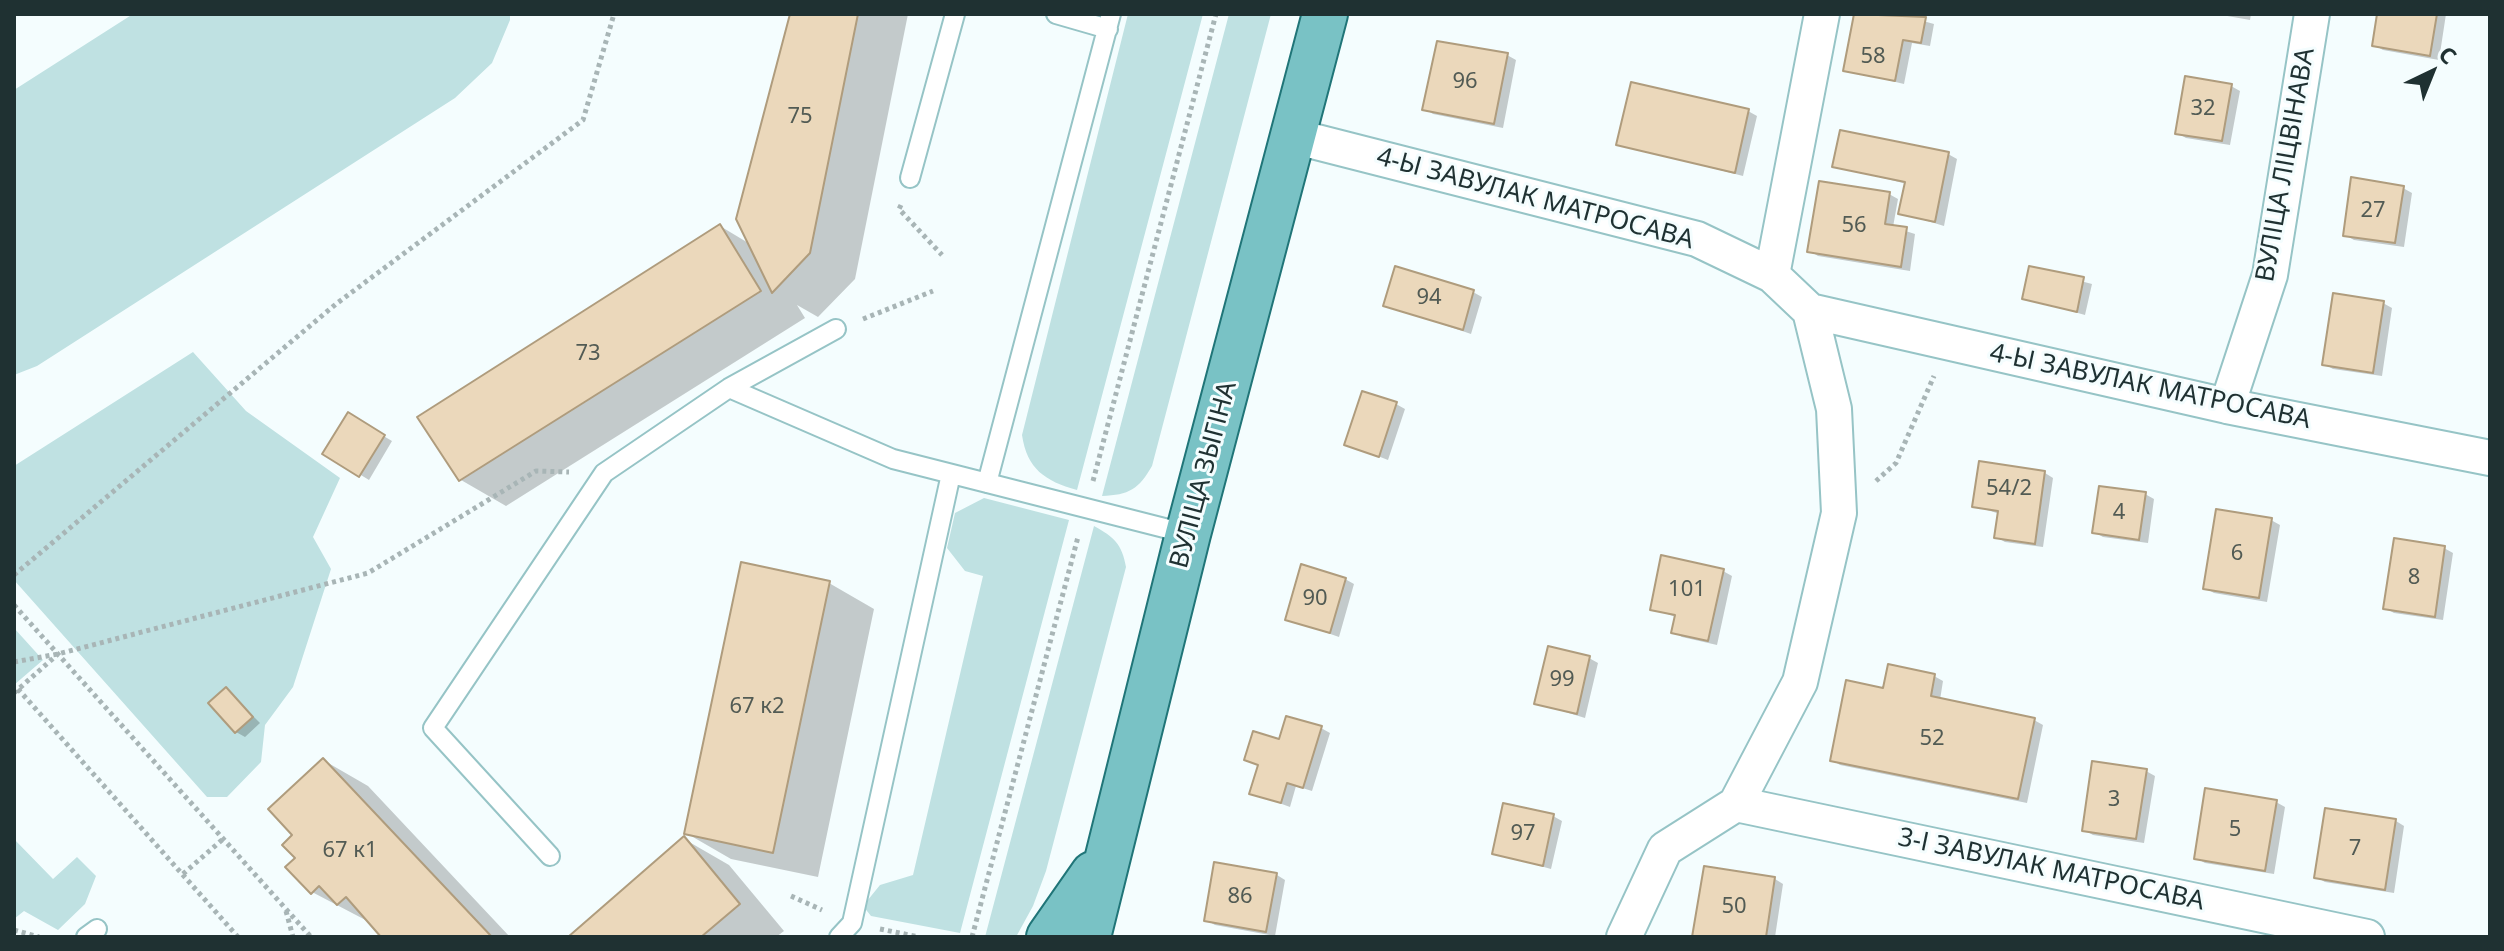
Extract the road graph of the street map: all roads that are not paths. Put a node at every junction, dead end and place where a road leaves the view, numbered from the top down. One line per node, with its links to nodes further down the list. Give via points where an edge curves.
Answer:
1 (955, 14): 8 (lane)
2 (1056, 14): 6 (lane)
3 (1325, 14): 7 (main road, ВУЛІЦА ЗЫГІНА)
4 (1822, 14): 9 (street)
5 (2312, 14): 13 (street, ВУЛІЦА ЛІЦВІНАВА, via 2270,275)
6 (1110, 21): 16 (lane)
7 (1293, 136): 9 (street, 4-Ы ЗАВУЛАК МАТРОСАВА, via 1697,239); 17 (main road, ВУЛІЦА ЗЫГІНА)
8 (910, 178)
9 (1772, 275): 10 (street, 4-Ы ЗАВУЛАК МАТРОСАВА)
10 (1810, 311): 13 (street, 4-Ы ЗАВУЛАК МАТРОСАВА); 18 (street, via 1834,409 1839,513 1800,682)
11 (836, 329): 12 (lane)
12 (729, 388): 15 (lane, via 893,459); 20 (lane, via 604,473 433,728)
13 (2227, 406): 14 (street, 4-Ы ЗАВУЛАК МАТРОСАВА)
14 (2490, 458)
15 (951, 474): 16 (lane); 21 (lane, via 852,923)
16 (987, 483): 17 (lane)
17 (1188, 534): 19 (main road, ВУЛІЦА ЗЫГІНА)
18 (1736, 804): 24 (street, via 1665,849); 25 (street, 3-І ЗАВУЛАК МАТРОСАВА)
19 (1109, 848): 22 (main road); 23 (main road, ВУЛІЦА ЗЫГІНА)
20 (550, 856)
21 (839, 937)
22 (1049, 937)
23 (1088, 937)
24 (1624, 937)
25 (2367, 937)

